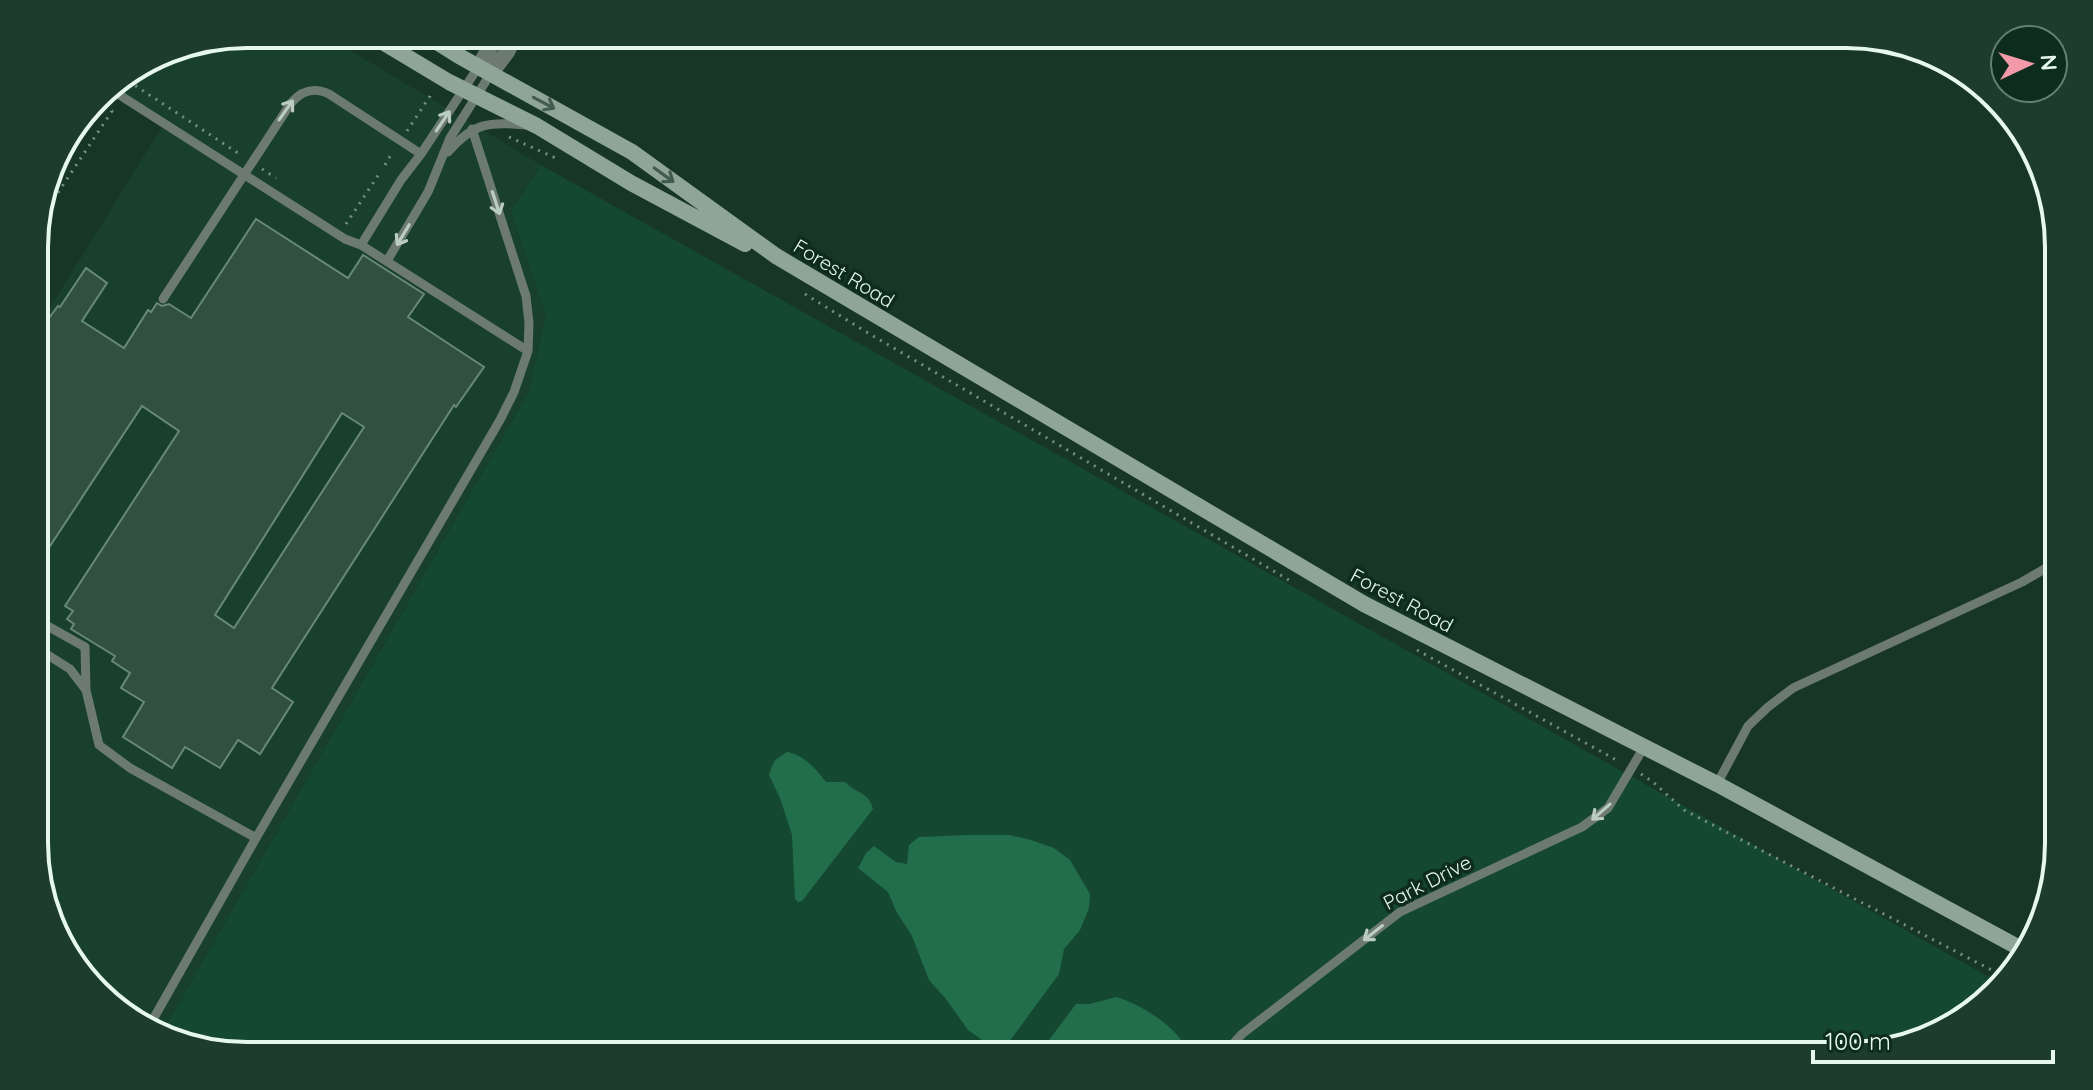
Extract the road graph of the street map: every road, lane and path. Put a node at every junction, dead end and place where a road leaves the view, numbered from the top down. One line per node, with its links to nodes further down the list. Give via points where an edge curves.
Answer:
1 (379, 48): 8 (main road, Forest Road)
2 (448, 48): 5 (main road, Forest Road)
3 (493, 48): 5 (street)
4 (509, 48): 5 (street)
5 (485, 70): 8 (lane); 25 (main road, Forest Road, one-way to 25, via 632,152)
6 (133, 84): 16 (path)
7 (119, 95): 20 (lane)
8 (466, 96): 11 (main road, Forest Road); 13 (path, via 432,86); 15 (lane, one-way to 8); 17 (lane)
9 (105, 107): 22 (path, via 112,111)
10 (484, 125): 11 (lane); 12 (lane); 18 (path, via 488,137 497,132)
11 (537, 126): 25 (main road, Forest Road, via 644,190)
12 (472, 129): 17 (lane); 29 (lane, one-way to 29, via 526,296)
13 (405, 133)
14 (395, 148): 19 (path)
15 (421, 154): 20 (lane, one-way to 15, via 291,103 313,90 329,94); 24 (lane)
16 (244, 157)
17 (443, 158): 26 (lane, one-way to 26)
18 (564, 162)
19 (385, 165)
20 (243, 174): 24 (lane); 28 (lane)
21 (379, 174): 23 (path)
22 (55, 197)
23 (342, 225)
24 (361, 245): 26 (lane)
25 (776, 256): 36 (main road, Forest Road, via 1364,604)
26 (387, 261): 29 (lane)
27 (798, 289): 31 (path)
28 (163, 299)
29 (528, 351): 39 (lane, via 500,420)
30 (2045, 569): 38 (lane, via 1793,688 1748,726)
31 (1303, 588)
32 (48, 626): 35 (lane, via 85,647)
33 (1413, 648): 37 (path)
34 (48, 655): 35 (lane, via 70,669)
35 (86, 690): 39 (lane, via 99,745)
36 (1644, 747): 37 (lane, Park Drive); 38 (main road, Forest Road)
37 (1631, 769): 41 (path, via 1684,810); 43 (lane, Park Drive, one-way to 43, via 1608,808 1582,827 1400,912)
38 (1717, 784): 40 (main road, Forest Road)
39 (256, 838): 42 (lane)
40 (2016, 946)
41 (1997, 973)
42 (154, 1018)
43 (1235, 1042)

